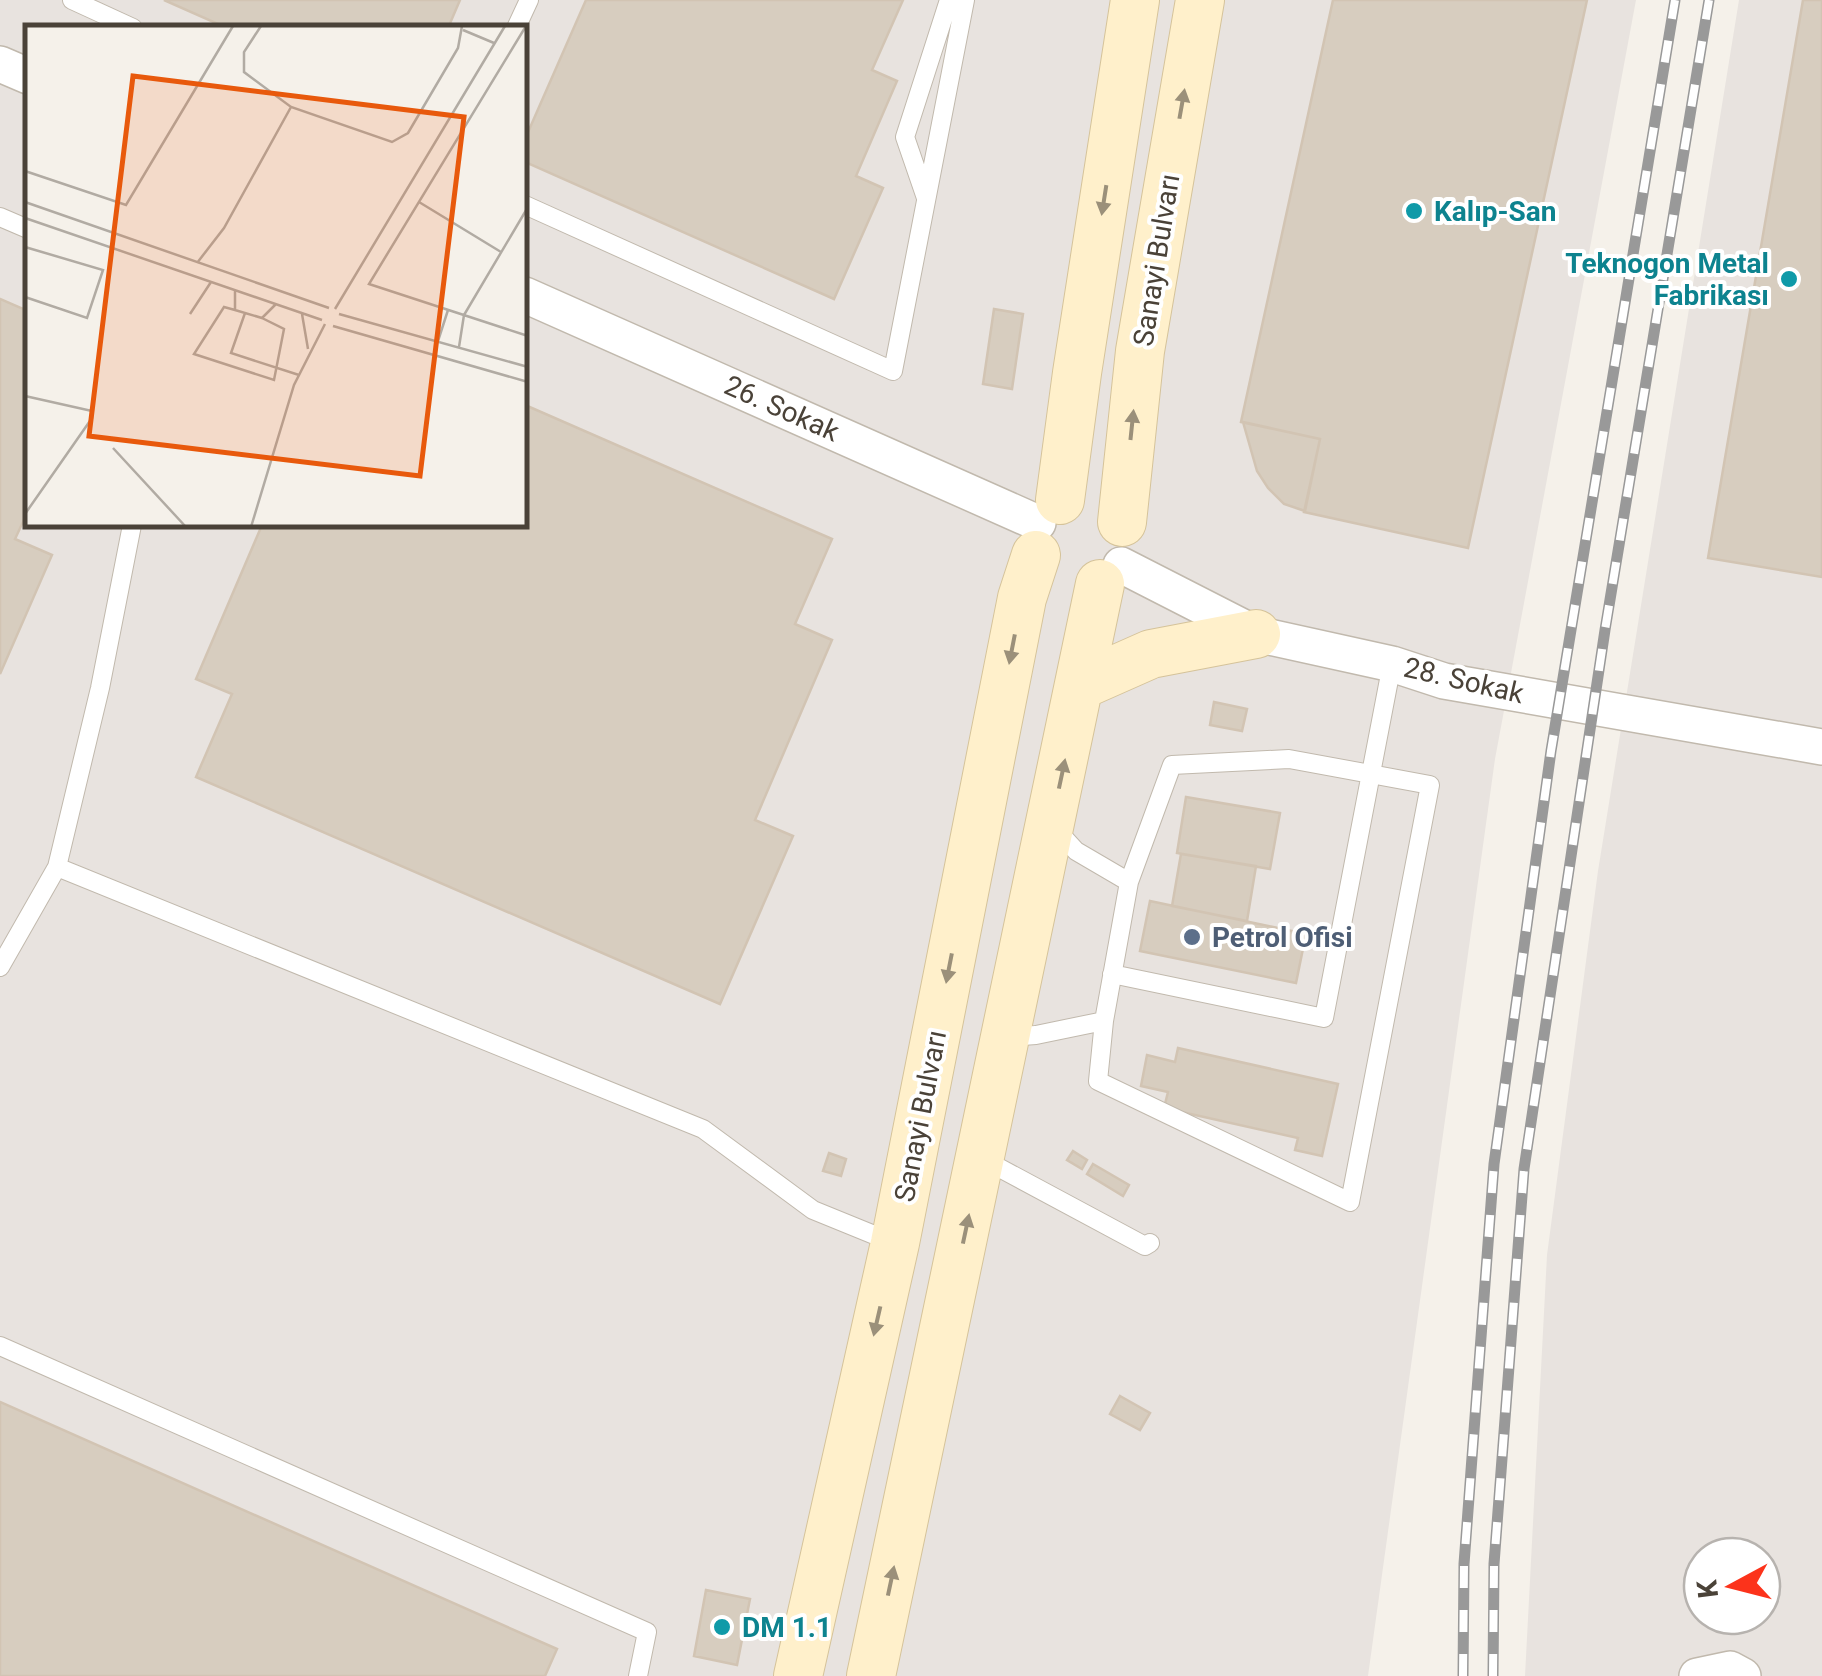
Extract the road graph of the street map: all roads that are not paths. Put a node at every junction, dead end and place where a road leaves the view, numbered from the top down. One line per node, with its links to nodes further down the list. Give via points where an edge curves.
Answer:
1 (72, 0): 7 (lane)
2 (529, 0): 8 (lane)
3 (949, 0): 11 (lane, via 905,137)
4 (965, 0): 11 (lane)
5 (1136, 0): 16 (main road, Sanayi Bulvarı, one-way to 16, via 1076,373)
6 (1200, 0): 18 (main road, Sanayi Bulvarı, one-way to 6, via 1140,350)
7 (126, 25)
8 (517, 25)
9 (0, 64): 10 (street)
10 (25, 75)
11 (926, 198): 12 (lane, via 892,371)
12 (528, 206)
13 (0, 217): 14 (lane)
14 (25, 227)
15 (528, 296): 16 (street, 26. Sokak)
16 (1044, 526): 18 (main road, via 1074,496 1102,501); 18 (main road, via 1042,570 1069,588 1085,588); 33 (main road, Sanayi Bulvarı, one-way to 33, via 1018,618)
17 (131, 528): 25 (lane)
18 (1114, 557): 19 (street, 28. Sokak); 21 (main road, Sanayi Bulvarı)
19 (1256, 634): 20 (street, 28. Sokak); 21 (main road, via 1151,654)
20 (1392, 664): 22 (street, 28. Sokak, via 1444,681); 23 (lane)
21 (1081, 684): 24 (main road, Sanayi Bulvarı, one-way to 21)
22 (1822, 747)
23 (1371, 772): 26 (lane, via 1289,759 1172,765); 28 (lane, via 1324,1018); 29 (lane, via 1430,786 1350,1202 1098,1081)
24 (1052, 824): 26 (lane, via 1076,850); 30 (main road, Sanayi Bulvarı)
25 (57, 868): 27 (lane); 33 (lane, via 703,1129 813,1210)
26 (1130, 882): 28 (lane)
27 (0, 966)
28 (1112, 974): 29 (lane)
29 (1104, 1021): 30 (lane)
30 (1006, 1037): 31 (main road, Sanayi Bulvarı)
31 (981, 1158): 32 (lane); 37 (main road, Sanayi Bulvarı, one-way to 31)
32 (1150, 1243)
33 (894, 1244): 36 (main road, Sanayi Bulvarı, one-way to 36)
34 (0, 1346): 35 (lane, via 646,1632)
35 (638, 1676)
36 (798, 1676)
37 (870, 1676)
38 (1697, 1676): 39 (street, via 1730,1669)
39 (1742, 1676)

